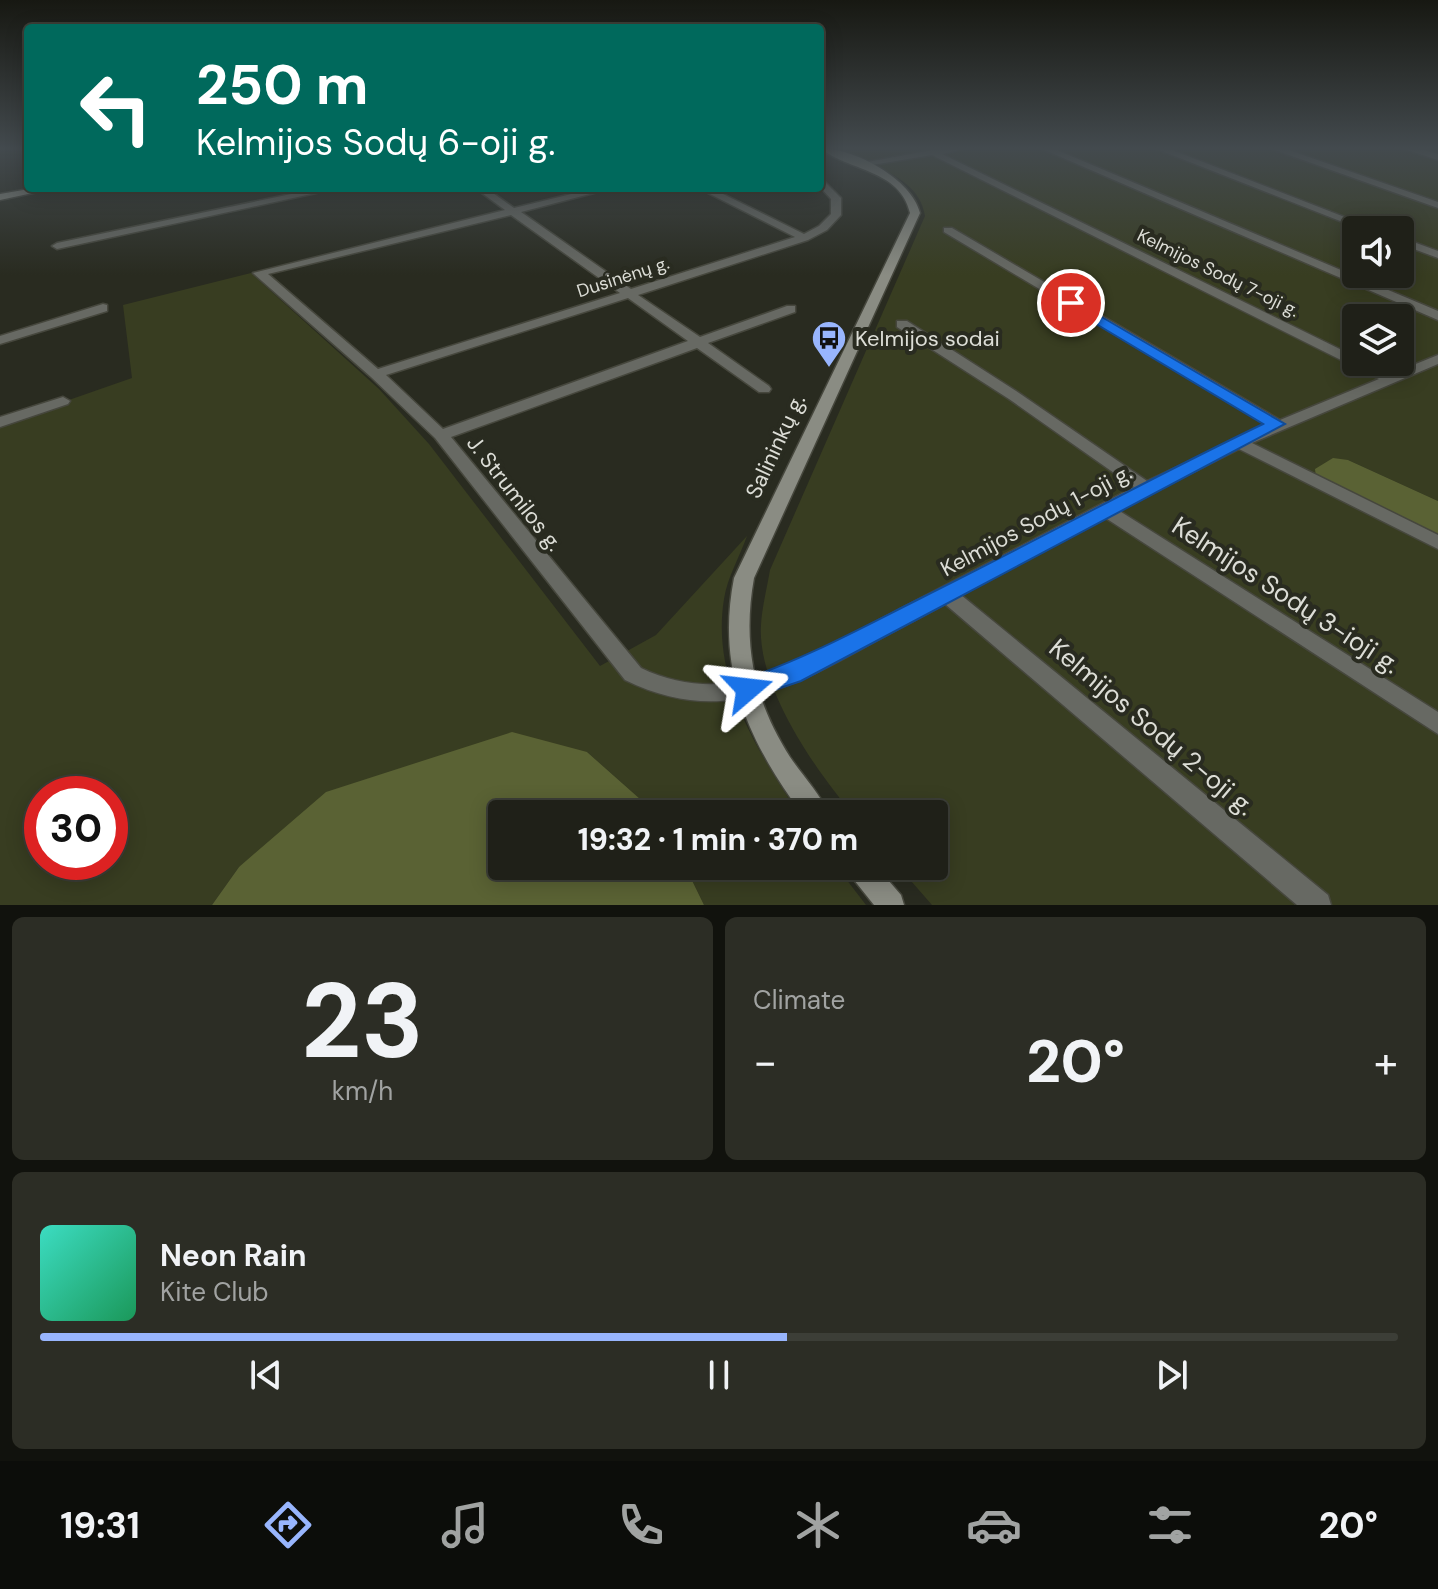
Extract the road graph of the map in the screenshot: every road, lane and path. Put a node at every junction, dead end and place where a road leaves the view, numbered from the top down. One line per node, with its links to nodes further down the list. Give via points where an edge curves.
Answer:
1 (828, 190): 17 (street, Dusinėnų g., via 836,198 836,215)
2 (906, 190): 43 (main road, Salininkų g., via 915,213 744,578 735,637)
3 (1009, 190): 28 (street, Kelmijos Sodų 7-oji g.)
4 (1143, 190): 24 (street)
5 (1269, 190): 15 (street)
6 (1395, 190): 13 (street)
7 (26, 192): 12 (main road)
8 (315, 192): 18 (street)
9 (486, 192): 14 (street)
10 (591, 192): 14 (street)
11 (711, 192): 17 (street)
12 (0, 197)
13 (1438, 205)
14 (512, 211): 21 (street); 30 (street, J. Strumilos g., via 259,273)
15 (1342, 218)
16 (948, 230): 36 (street)
17 (804, 238): 21 (street, Dusinėnų g.)
18 (57, 246)
19 (1414, 246): 20 (street)
20 (1438, 255)
21 (629, 294): 27 (street); 30 (street, Dusinėnų g.)
22 (103, 308): 26 (street)
23 (791, 309): 27 (street)
24 (1438, 316)
25 (902, 324): 39 (street)
26 (0, 340)
27 (698, 342): 33 (street); 37 (street)
28 (1342, 355)
29 (1438, 359): 32 (street, Kelmijos Sodų 1-oji g.)
30 (376, 374): 37 (street, J. Strumilos g.)
31 (1385, 376): 32 (street, Kelmijos Sodų 7-oji g.)
32 (1391, 379): 36 (street, Kelmijos Sodų 1-oji g.)
33 (764, 389)
34 (63, 401): 35 (street)
35 (0, 422)
36 (1276, 424): 38 (street, Kelmijos Sodų 1-oji g.)
37 (441, 435): 43 (street, J. Strumilos g., via 633,674 669,691 698,696)
38 (1240, 443): 39 (street, Kelmijos Sodų 1-oji g.); 41 (street)
39 (1146, 488): 40 (street, Kelmijos Sodų 1-oji g.)
40 (1105, 510): 42 (street, Kelmijos Sodų 1-oji g.); 44 (street, Kelmijos Sodų 3-ioji g.)
41 (1438, 543)
42 (947, 595): 43 (street, Kelmijos Sodų 1-oji g., via 793,674); 48 (street, Kelmijos Sodų 2-oji g.)
43 (748, 689): 45 (main road, Salininkų g., via 766,736)
44 (1438, 724)
45 (805, 800)
46 (870, 880): 47 (main road)
47 (891, 905)
48 (1318, 905)

